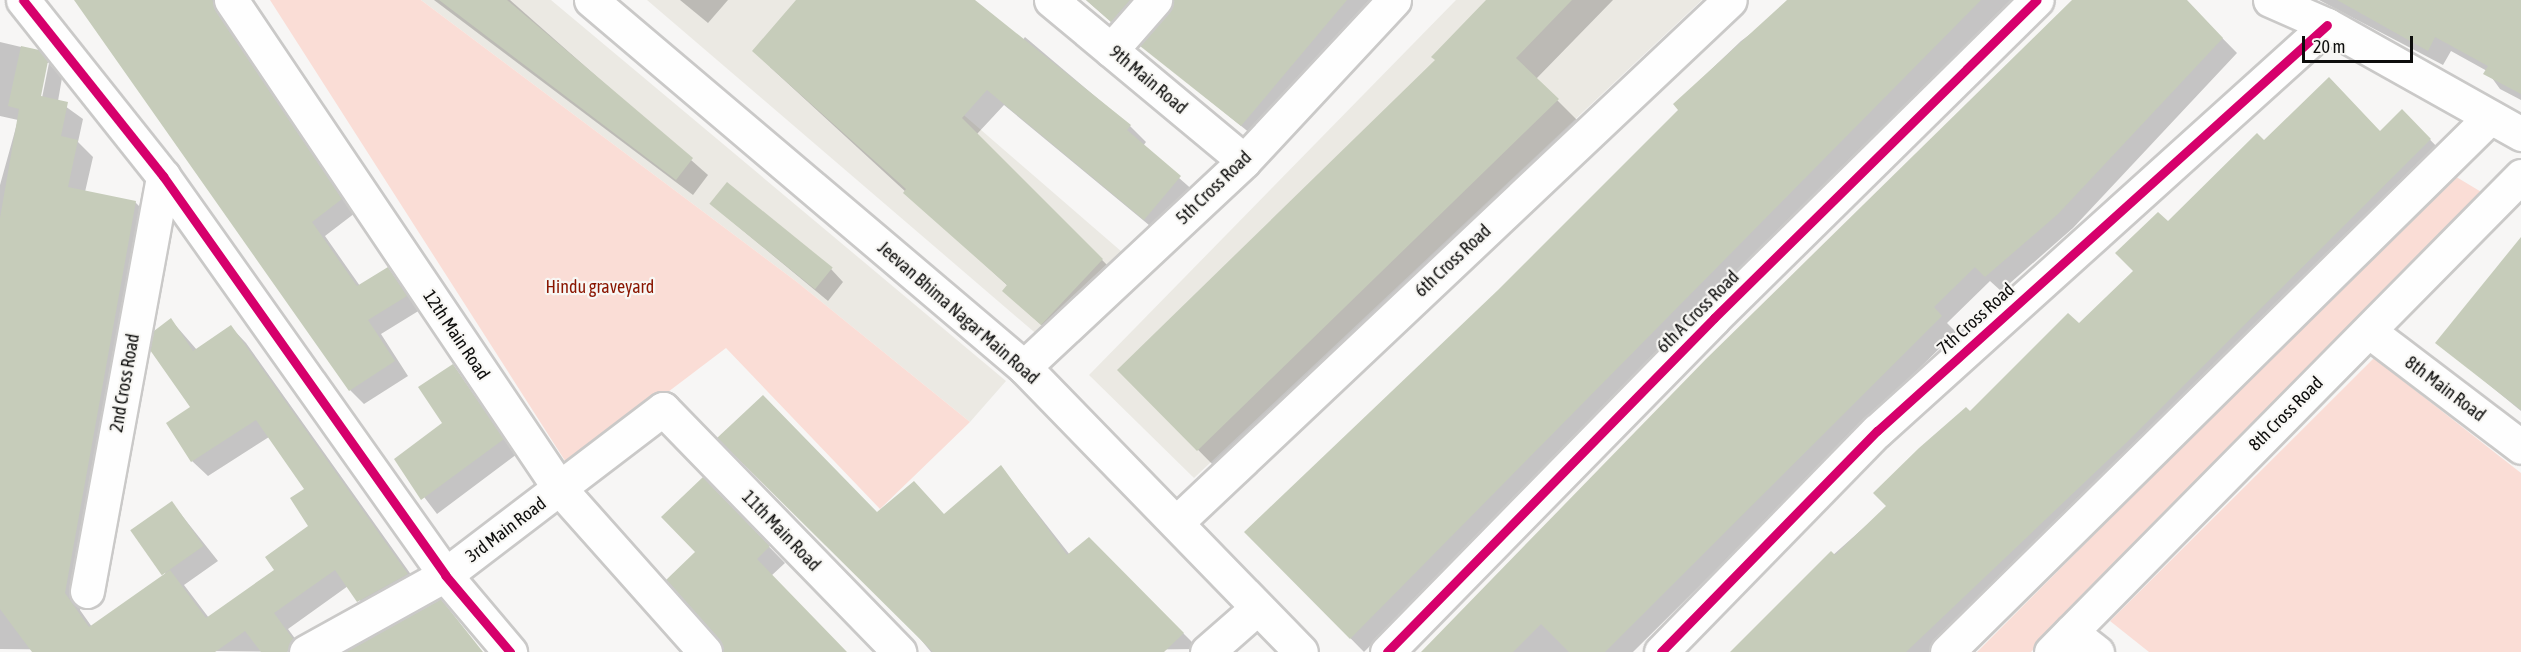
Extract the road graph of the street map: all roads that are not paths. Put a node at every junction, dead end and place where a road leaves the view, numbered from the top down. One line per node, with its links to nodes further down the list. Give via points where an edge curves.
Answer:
1 (23, 0): 15 (street)
2 (231, 0): 21 (street, 12th Main Road)
3 (591, 0): 18 (street, Jeevan Bhima Nagar Main Road)
4 (1052, 0): 11 (street, 9th Main Road)
5 (1155, 0): 11 (street)
6 (1394, 0): 14 (street, 5th Cross Road)
7 (1730, 0): 22 (street, 6th Cross Road)
8 (2037, 0): 33 (street, 6th A Cross Road, via 1714,318)
9 (2271, 0): 10 (street)
10 (2327, 25): 12 (street); 34 (street, 7th Cross Road, via 1877,431)
11 (1111, 50): 14 (street, 9th Main Road)
12 (2490, 117): 13 (street); 35 (street)
13 (2521, 134)
14 (1244, 161): 18 (street, 5th Cross Road)
15 (163, 176): 23 (street); 24 (street, 2nd Cross Road)
16 (2521, 176): 17 (street, 8th Cross Road)
17 (2369, 331): 20 (street, 8th Main Road); 26 (street, 8th Cross Road)
18 (1024, 367): 22 (street, Jeevan Bhima Nagar Main Road)
19 (663, 409): 21 (street, 3rd Main Road); 30 (street, 11th Main Road)
20 (2521, 447)
21 (560, 489): 23 (street, 3rd Main Road); 29 (street, 12th Main Road)
22 (1176, 522): 25 (street, Jeevan Bhima Nagar Main Road)
23 (445, 575): 27 (street, 3rd Main Road); 28 (street)
24 (87, 591)
25 (1257, 608): 31 (street); 32 (street, Jeevan Bhima Nagar Main Road)
26 (2061, 642): 36 (street)
27 (306, 652)
28 (510, 652)
29 (705, 652)
30 (899, 652)
31 (1207, 652)
32 (1301, 652)
33 (1388, 652)
34 (1661, 652)
35 (1947, 652)
36 (2097, 652)

